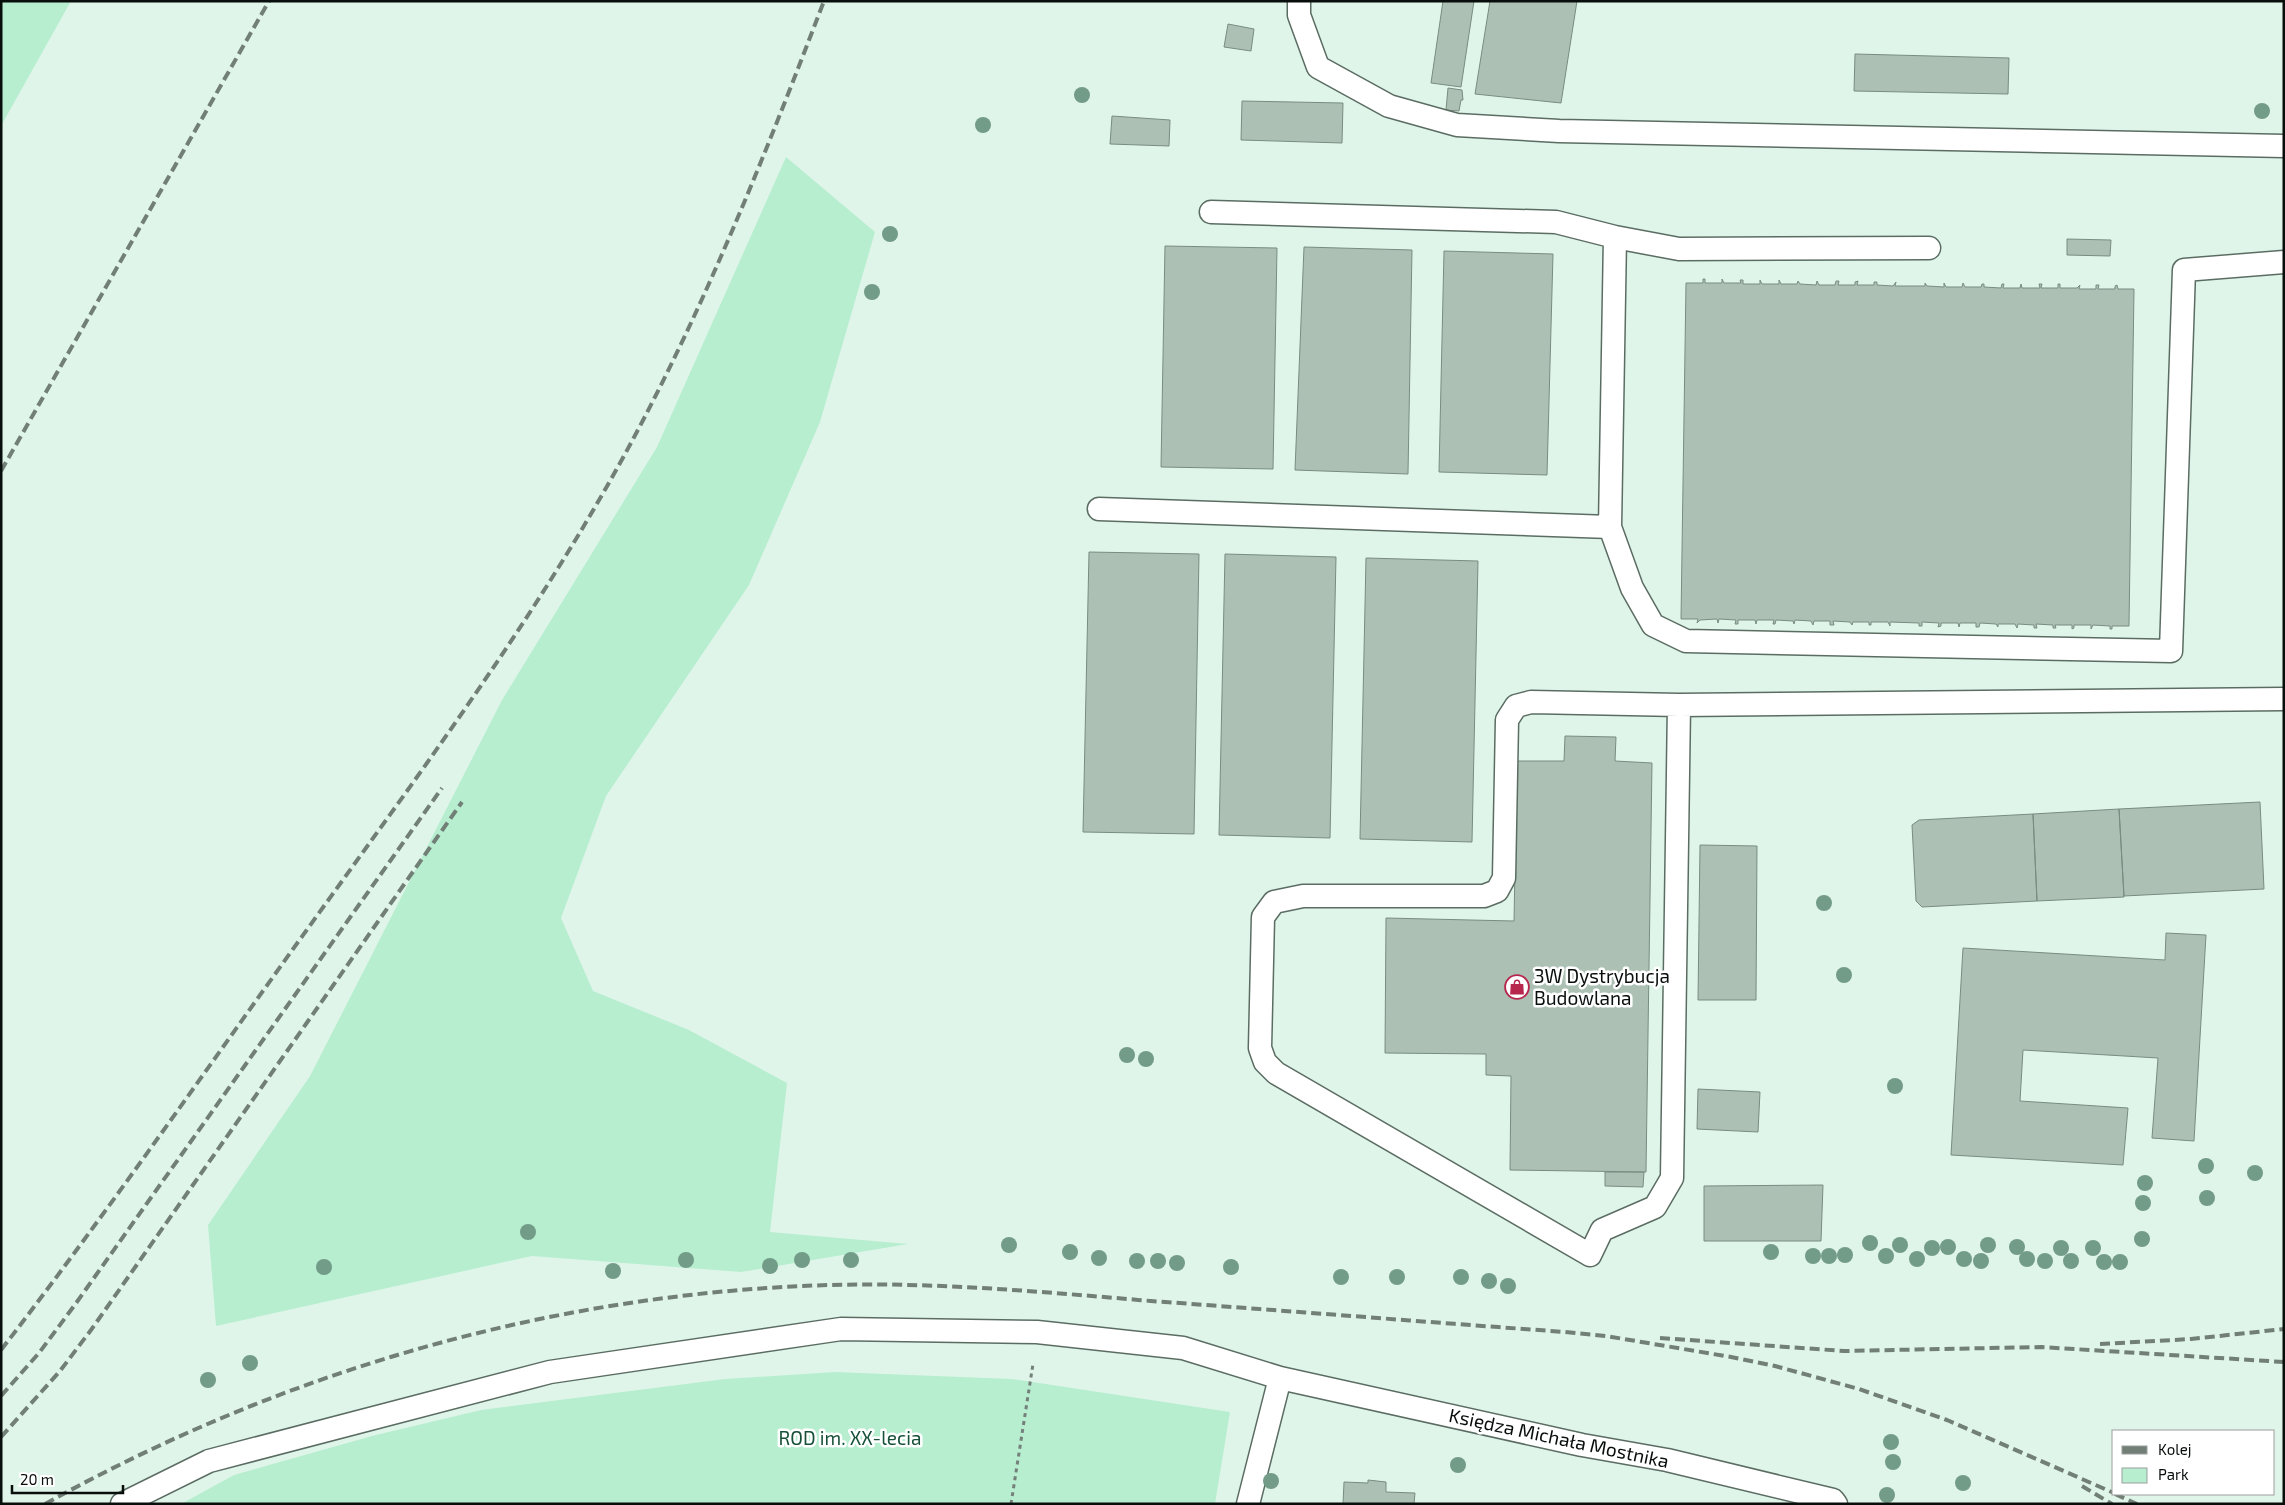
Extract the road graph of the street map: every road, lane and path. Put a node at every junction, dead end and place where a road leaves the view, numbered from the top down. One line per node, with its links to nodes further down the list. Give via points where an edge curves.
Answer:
1 (1299, 1): 2 (lane, via 1299,14 1318,67 1390,106 1457,125 1579,131)
2 (2284, 146)
3 (1211, 212): 4 (lane, via 1556,222)
4 (1615, 237): 5 (lane, via 1679,250); 8 (lane)
5 (1929, 248)
6 (2284, 262): 8 (lane, via 2184,270 2170,651 1686,641 1653,625 1632,588)
7 (1099, 509): 8 (lane)
8 (1610, 526)
9 (2284, 699): 10 (lane)
10 (1679, 705): 10 (lane, via 1672,1178 1655,1207 1602,1230 1590,1254 1276,1073 1265,1062 1260,1048 1263,917 1274,902 1303,896 1484,896 1497,891 1504,878 1507,720 1516,706 1531,702)
11 (1037, 1332): 12 (lane, Księdza Michała Mostnika, via 1183,1348); 13 (lane, Księdza Michała Mostnika, via 842,1329 550,1372 209,1461); 14 (path)
12 (1280, 1378): 15 (lane); 16 (lane, Księdza Michała Mostnika, via 1582,1445 1667,1460 1833,1500)
13 (122, 1504)
14 (1011, 1504)
15 (1248, 1504)
16 (1836, 1504)

